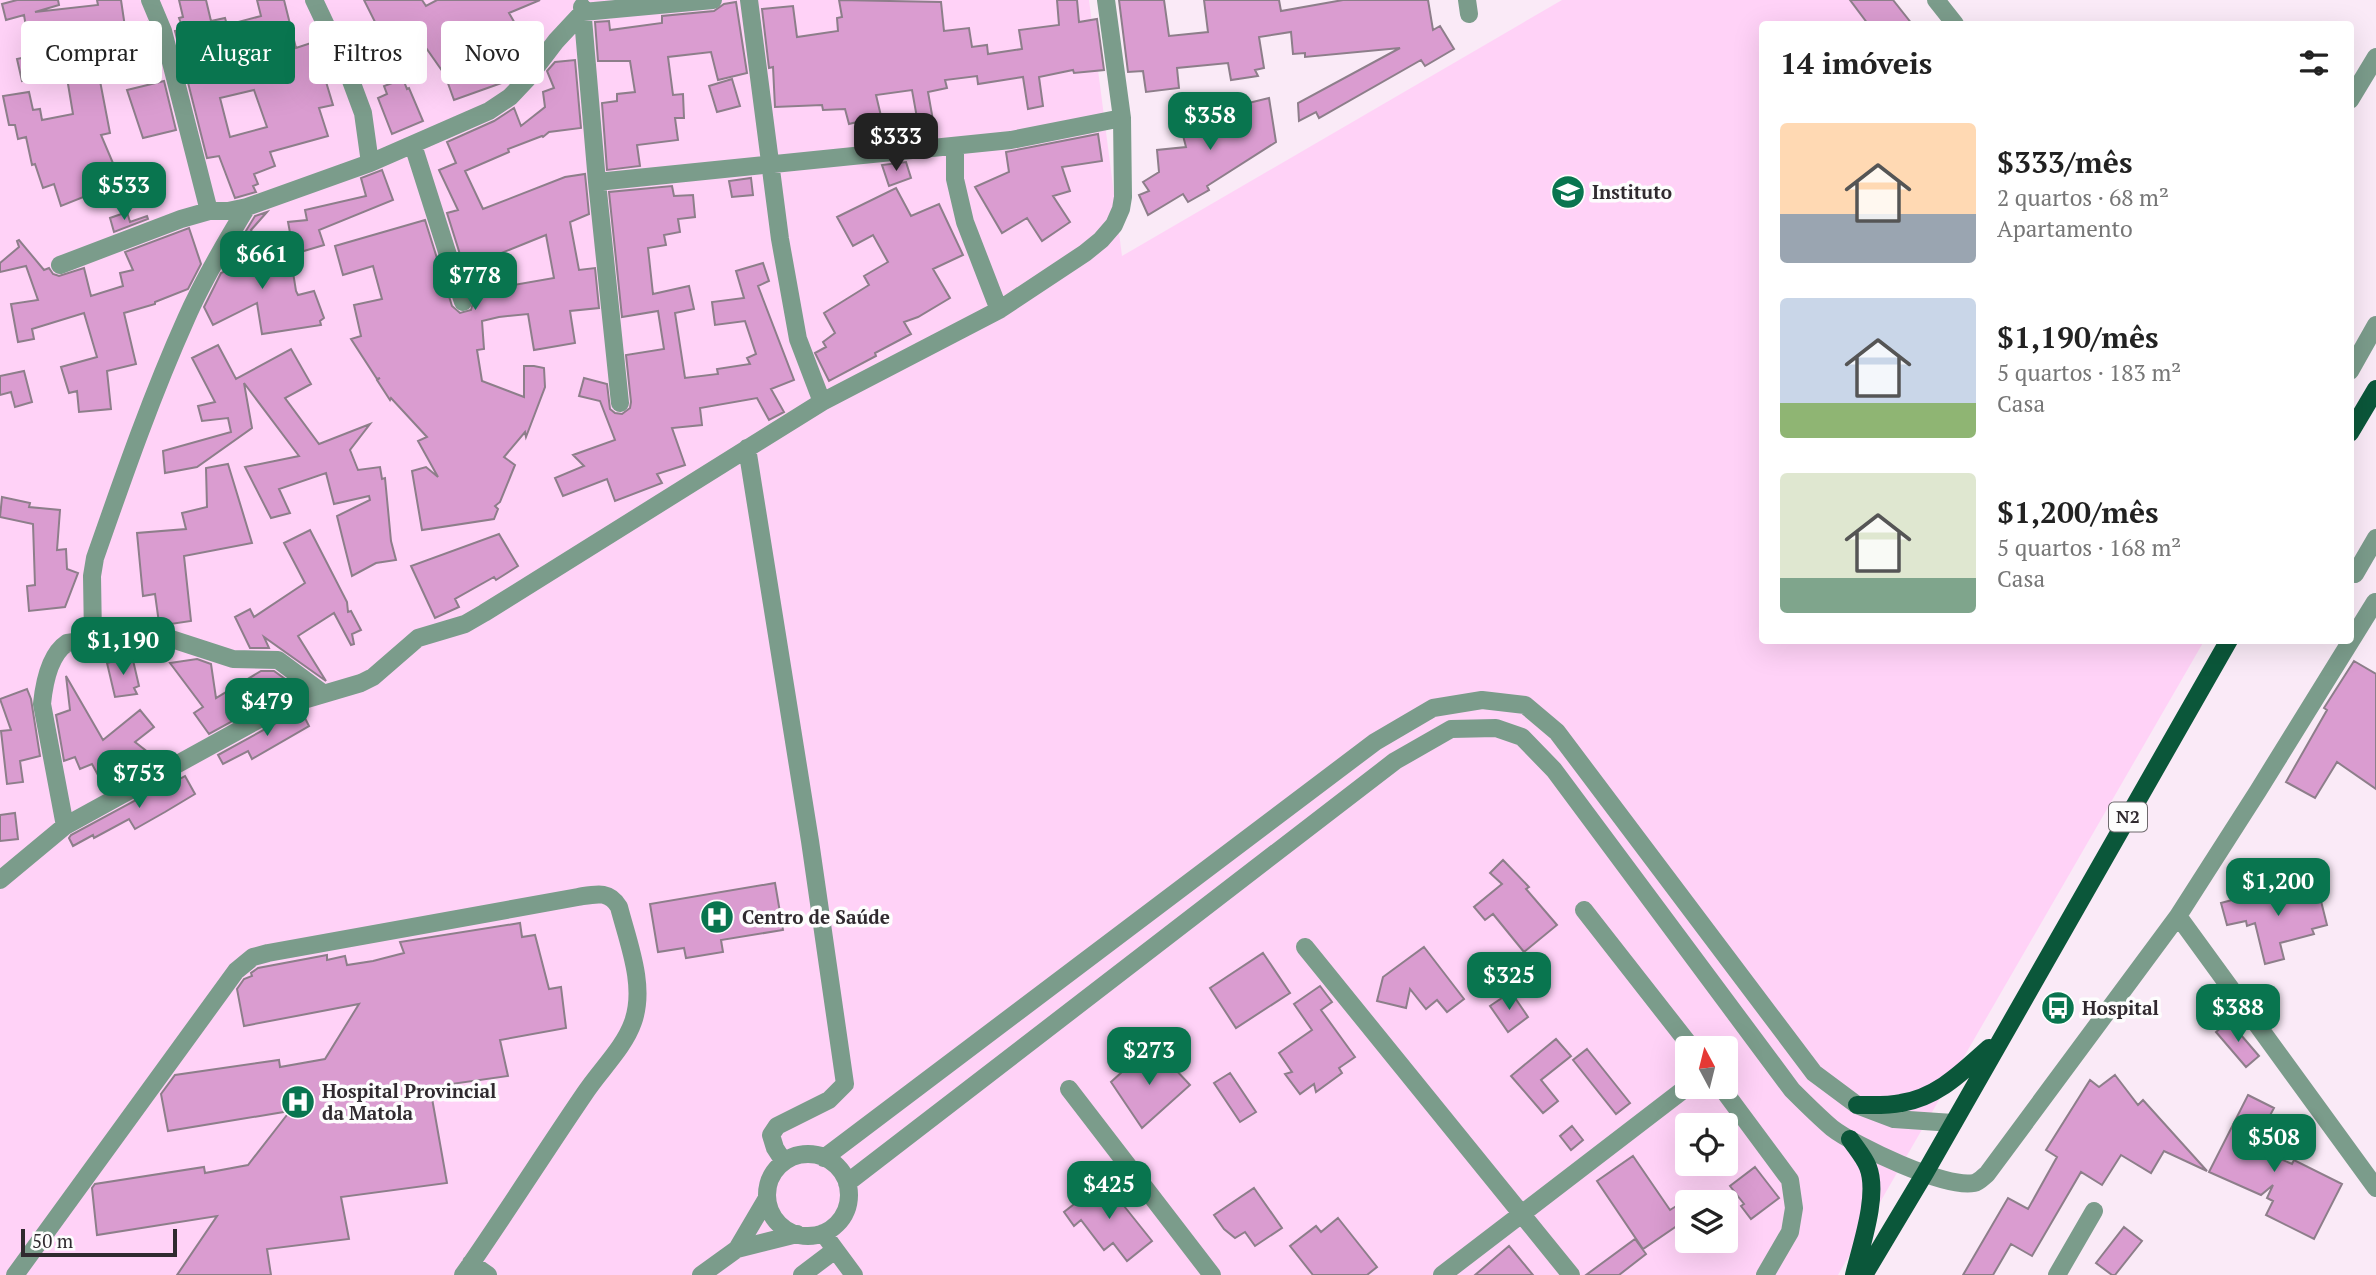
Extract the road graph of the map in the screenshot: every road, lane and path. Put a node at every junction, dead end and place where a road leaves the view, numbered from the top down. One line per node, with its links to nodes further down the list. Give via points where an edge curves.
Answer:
1 (150, 0): 18 (street, via 163,31)
2 (314, 0): 14 (street, via 363,113)
3 (713, 0): 7 (street)
4 (749, 0): 15 (street)
5 (1106, 0): 11 (street)
6 (1936, 0): 8 (street)
7 (582, 6): 12 (street, via 510,97); 16 (street)
8 (1953, 21)
9 (2376, 57): 10 (street)
10 (2354, 93)
11 (1122, 118): 13 (street); 21 (street, via 1123,197 1114,225 1086,253)
12 (413, 145): 14 (street); 20 (street)
13 (955, 146): 15 (street); 21 (street, via 955,179 965,222)
14 (370, 163): 17 (street)
15 (770, 163): 16 (street); 25 (street, via 798,339)
16 (597, 183): 26 (street)
17 (247, 207): 18 (street); 34 (street, via 186,318 139,431 95,558)
18 (209, 211): 19 (street)
19 (60, 265)
20 (463, 302)
21 (999, 310): 25 (street)
22 (2376, 325): 23 (street)
23 (2354, 364)
24 (2376, 389): 27 (main road)
25 (822, 402): 28 (street)
26 (620, 403)
27 (2354, 426)
28 (747, 448): 37 (street, via 484,613 418,638 373,677); 52 (street, via 845,1084 830,1100 777,1126 771,1135)
29 (2376, 538): 30 (street)
30 (2354, 570)
31 (2354, 576): 32 (street)
32 (2375, 603): 33 (street)
33 (2354, 637)
34 (93, 638): 37 (street, via 144,632 233,659 278,660); 38 (street, via 59,648 44,687 46,728)
35 (2227, 644): 44 (main road, N2)
36 (2350, 644): 41 (street)
37 (324, 695): 38 (street, via 283,706)
38 (65, 826): 39 (street)
39 (0, 880)
40 (1584, 910): 43 (street)
41 (2178, 916): 53 (street, via 1987,1174 1976,1183 1960,1183); 55 (street)
42 (1305, 947): 58 (street)
43 (1683, 1036)
44 (2002, 1037): 48 (main road, via 1950,1083 1923,1098); 49 (main road, N2)
45 (1069, 1089): 69 (street)
46 (1675, 1096): 58 (street)
47 (1730, 1099): 72 (street, via 1790,1180 1794,1208 1790,1232)
48 (1857, 1105): 49 (street, via 1894,1119); 51 (street, via 1814,1073 1557,732 1525,705 1482,700 1433,708 1375,742)
49 (1953, 1123): 53 (main road, N2)
50 (1850, 1139): 53 (street); 54 (street, via 1792,1090 1538,753 1522,737 1496,728 1451,729 1395,761); 73 (main road, via 1868,1166 1871,1181)
51 (824, 1157): 52 (street, via 810,1154); 54 (street, via 842,1172)
52 (784, 1162): 56 (street, via 768,1184)
53 (1925, 1173): 74 (main road, N2)
54 (847, 1183): 59 (street, via 849,1195 842,1218)
55 (2376, 1188)
56 (767, 1198): 60 (street, via 776,1221); 61 (street)
57 (2094, 1211): 75 (street)
58 (1523, 1213): 70 (street); 71 (street)
59 (822, 1233): 60 (street); 62 (street)
60 (797, 1234): 61 (street)
61 (737, 1249): 66 (street)
62 (835, 1250): 67 (street); 68 (street)
63 (467, 1269): 64 (street, via 633,1021 637,980 619,907 608,894 253,957 236,971); 65 (street)
64 (15, 1275)
65 (488, 1275)
66 (701, 1275)
67 (802, 1275)
68 (854, 1275)
69 (1212, 1275)
70 (1442, 1275)
71 (1572, 1275)
72 (1765, 1275)
73 (1854, 1275)
74 (1864, 1275)
75 (2057, 1275)

